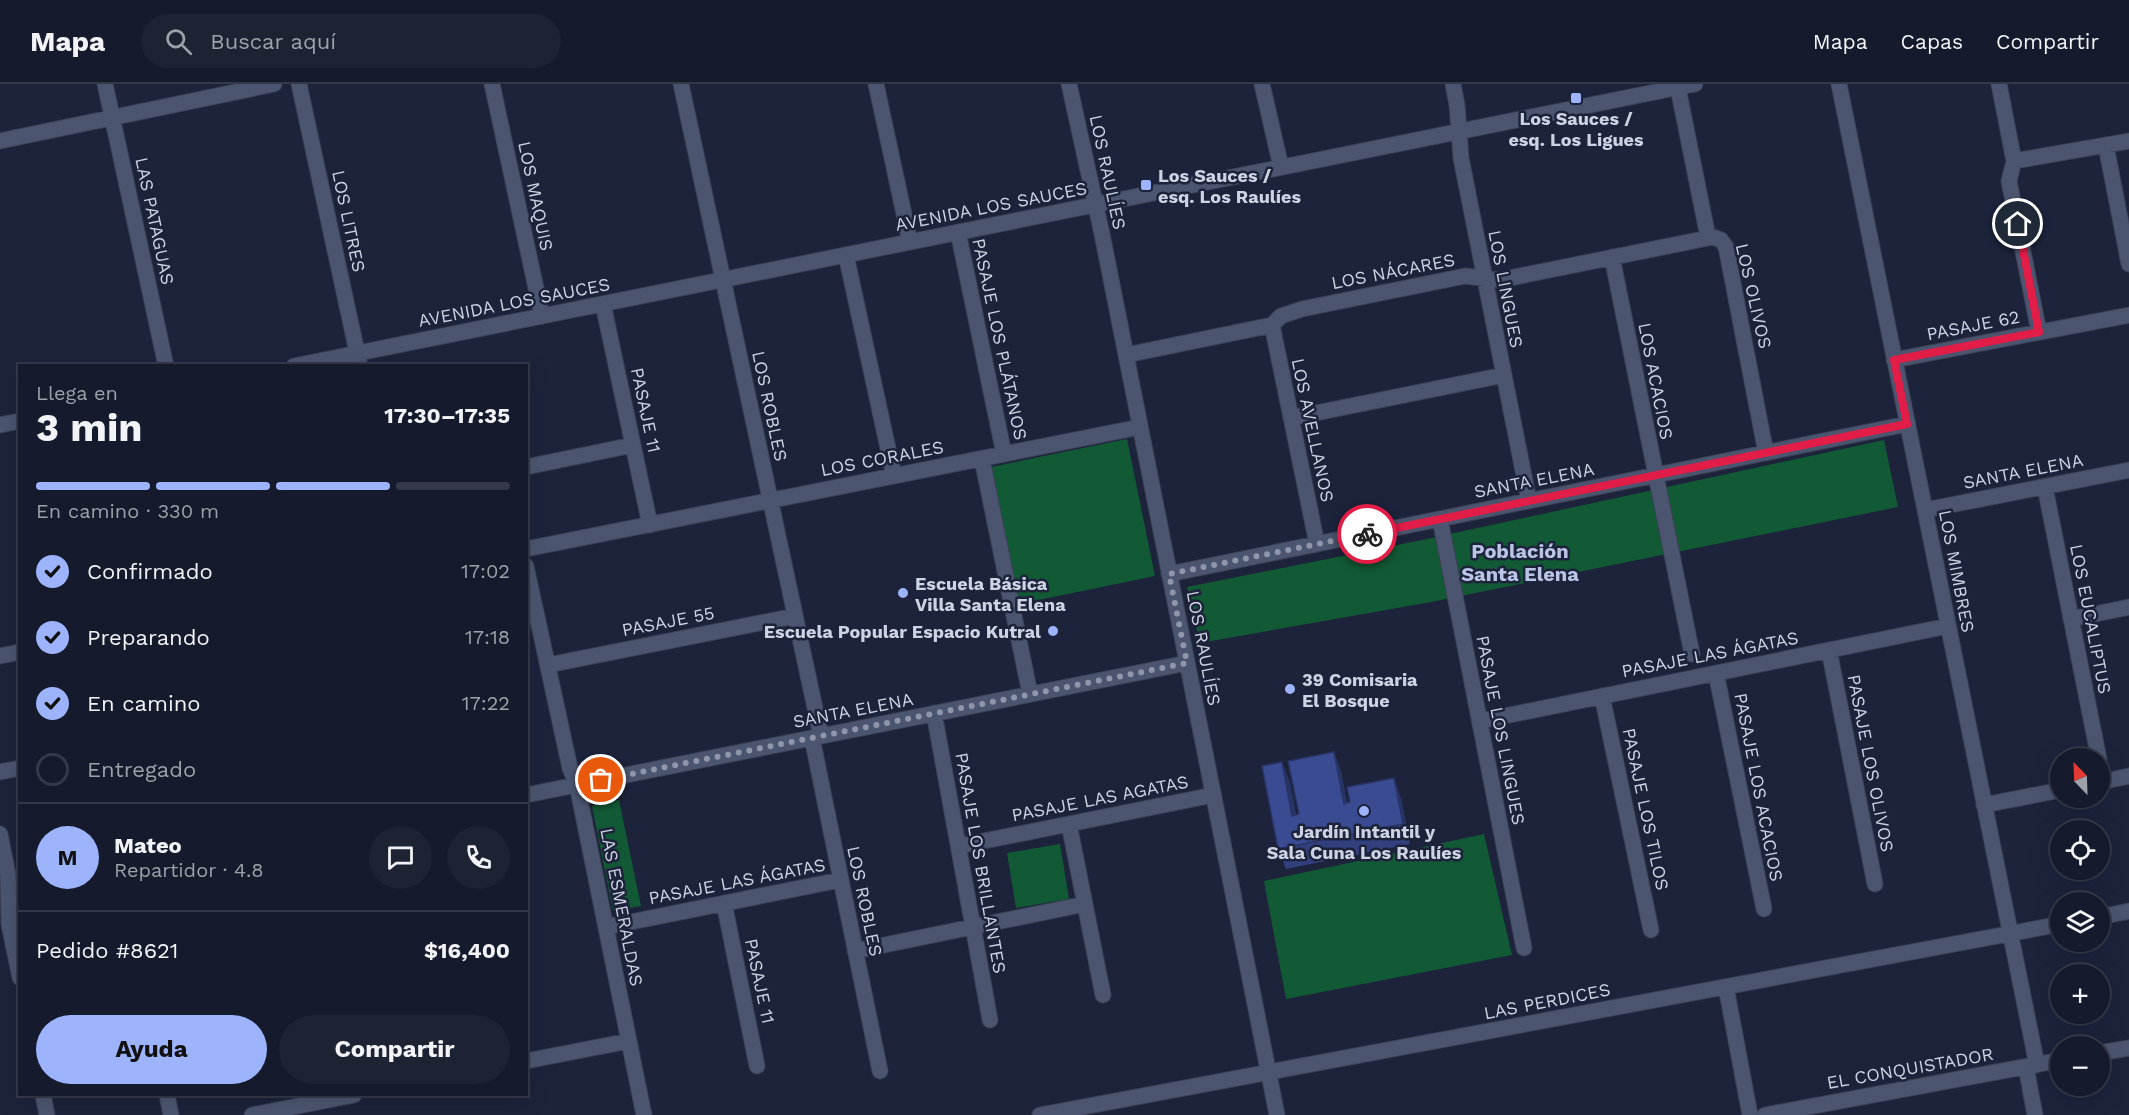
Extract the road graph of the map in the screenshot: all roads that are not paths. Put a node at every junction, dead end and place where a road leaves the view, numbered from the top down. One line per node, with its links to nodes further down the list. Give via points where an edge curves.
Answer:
1 (105, 84): 15 (street, LAS PATAGUAS)
2 (274, 84): 15 (street)
3 (299, 84): 37 (street, LOS LITRES)
4 (492, 84): 33 (street, LOS MAQUIS)
5 (681, 84): 30 (street, LOS ROBLES)
6 (876, 84): 25 (street)
7 (1069, 84): 22 (street, LOS RAULÍES)
8 (1263, 84): 21 (street)
9 (1453, 84): 16 (street, LOS LINGUES)
10 (1695, 84): 13 (street, AVENIDA LOS SAUCES)
11 (1839, 84): 38 (street, LOS MIMBRES)
12 (1999, 84): 20 (street)
13 (1677, 88): 14 (street, AVENIDA LOS SAUCES); 24 (street, LOS OLIVOS)
14 (1647, 89): 16 (street, AVENIDA LOS SAUCES)
15 (112, 118): 17 (street); 39 (street, LAS PATAGUAS)
16 (1459, 132): 21 (street, AVENIDA LOS SAUCES); 29 (street, LOS LINGUES, via 1461,162)
17 (0, 141)
18 (2129, 141): 19 (street)
19 (2106, 146): 20 (street); 28 (street)
20 (2014, 161): 35 (street, via 2009,181)
21 (1281, 167): 22 (street, AVENIDA LOS SAUCES)
22 (1096, 205): 23 (street, AVENIDA LOS SAUCES); 36 (street, LOS RAULÍES)
23 (958, 232): 25 (street, AVENIDA LOS SAUCES); 49 (street, PASAJE LOS PLÁTANOS)
24 (1708, 237): 27 (street, LOS NÁCARES); 48 (street, LOS OLIVOS, via 1717,237 1726,247)
25 (910, 242): 26 (street, AVENIDA LOS SAUCES)
26 (846, 255): 30 (street, AVENIDA LOS SAUCES); 53 (street)
27 (1612, 257): 29 (street, LOS NÁCARES, via 1500,280); 54 (street, LOS ACACIOS)
28 (2129, 264)
29 (1484, 278): 34 (street, LOS NÁCARES, via 1465,276 1302,309 1281,316); 41 (street, LOS LINGUES)
30 (723, 280): 31 (street, AVENIDA LOS SAUCES); 56 (street, LOS ROBLES)
31 (603, 304): 33 (street, AVENIDA LOS SAUCES); 47 (street, PASAJE 11)
32 (2129, 315): 35 (street, PASAJE 62)
33 (542, 316): 37 (street, AVENIDA LOS SAUCES)
34 (1272, 325): 36 (street, LOS NÁCARES); 42 (street, LOS AVELLANOS)
35 (2039, 332): 38 (street, PASAJE 62)
36 (1126, 355): 46 (street, LOS RAULÍES)
37 (359, 360): 40 (street, AVENIDA LOS SAUCES)
38 (1894, 360): 44 (street, LOS MIMBRES)
39 (166, 364)
40 (316, 364)
41 (1504, 375): 42 (street); 57 (street, LOS LINGUES)
42 (1291, 418): 61 (street, LOS AVELLANOS)
43 (18, 421): 45 (street)
44 (1907, 424): 48 (street, SANTA ELENA); 58 (street, LOS MIMBRES)
45 (0, 425)
46 (1140, 427): 49 (street, LOS CORALES); 63 (street, LOS RAULÍES)
47 (633, 445): 51 (street); 60 (street, PASAJE 11)
48 (1766, 453): 54 (street, SANTA ELENA)
49 (1004, 454): 50 (street, LOS CORALES)
50 (982, 459): 53 (street, LOS CORALES); 76 (street)
51 (528, 466)
52 (2129, 470): 55 (street, SANTA ELENA)
53 (894, 476): 56 (street, LOS CORALES)
54 (1655, 476): 57 (street, SANTA ELENA); 71 (street, LOS ACACIOS)
55 (2045, 487): 58 (street, SANTA ELENA); 67 (street, LOS EUCALIPTUS)
56 (771, 501): 60 (street, LOS CORALES); 66 (street, LOS ROBLES)
57 (1528, 501): 59 (street, SANTA ELENA)
58 (1925, 510): 68 (street, LOS MIMBRES)
59 (1440, 519): 61 (street, SANTA ELENA); 79 (street, PASAJE LOS LINGUES)
60 (650, 525): 62 (street, LOS CORALES)
61 (1317, 544): 63 (street, SANTA ELENA)
62 (528, 549)
63 (1169, 574): 73 (street, LOS RAULÍES)
64 (528, 575): 74 (street, LAS ESMERALDAS)
65 (2129, 607): 67 (street)
66 (795, 616): 74 (street, PASAJE 55); 80 (street, LOS ROBLES)
67 (2071, 619): 81 (street, LOS EUCALIPTUS)
68 (1948, 626): 69 (street, PASAJE LAS ÁGATAS); 90 (street, LOS MIMBRES)
69 (1829, 650): 75 (street, PASAJE LAS ÁGATAS); 96 (street, PASAJE LOS OLIVOS)
70 (18, 652): 72 (street)
71 (1692, 654)
72 (0, 656)
73 (1187, 663): 76 (street, SANTA ELENA); 89 (street, LOS RAULÍES)
74 (548, 665): 86 (street, LAS ESMERALDAS)
75 (1716, 673): 77 (street, PASAJE LAS ÁGATAS); 100 (street, PASAJE LOS ACACIOS)
76 (1030, 694): 78 (street, SANTA ELENA)
77 (1602, 696): 79 (street, PASAJE LAS ÁGATAS); 106 (street, PASAJE LOS TILOS)
78 (934, 713): 80 (street, SANTA ELENA); 93 (street, PASAJE LOS BRILLANTES)
79 (1479, 721): 108 (street, PASAJE LOS LINGUES)
80 (816, 737): 86 (street, SANTA ELENA); 95 (street, LOS ROBLES)
81 (2098, 748)
82 (18, 768): 83 (street)
83 (0, 772)
84 (2129, 776): 85 (street)
85 (2110, 780)
86 (577, 785): 88 (street, SANTA ELENA); 104 (street, LAS ESMERALDAS)
87 (2050, 792): 90 (street)
88 (528, 795)
89 (1213, 795): 91 (street, PASAJE LAS AGATAS); 122 (street, LOS RAULÍES)
90 (1984, 805): 107 (street, LOS MIMBRES)
91 (1070, 824): 93 (street, PASAJE LAS AGATAS); 99 (street)
92 (0, 834): 94 (street)
93 (958, 846): 105 (street, PASAJE LOS BRILLANTES)
94 (2, 852): 97 (street)
95 (840, 880): 98 (street, PASAJE LAS ÁGATAS); 109 (street, LOS ROBLES)
96 (1875, 884)
97 (9, 899): 110 (street, via 9,924)
98 (724, 903): 104 (street, PASAJE LAS ÁGATAS); 119 (street, PASAJE 11)
99 (1085, 904): 105 (street); 112 (street)
100 (1764, 909)
101 (2129, 911): 102 (street)
102 (2110, 915)
103 (2050, 926): 107 (street, LAS PERDICES)
104 (606, 927): 114 (street, LAS ESMERALDAS)
105 (973, 927): 109 (street); 113 (street, PASAJE LOS BRILLANTES)
106 (1651, 930)
107 (2010, 934): 111 (street, LAS PERDICES); 120 (street, LOS MIMBRES)
108 (1524, 948)
109 (855, 951): 121 (street, LOS ROBLES)
110 (18, 968)
111 (1726, 987): 122 (street, LAS PERDICES); 132 (street)
112 (1103, 995)
113 (990, 1020)
114 (629, 1041): 117 (street); 129 (street, LAS ESMERALDAS)
115 (2129, 1048): 116 (street)
116 (2110, 1051)
117 (528, 1061)
118 (2050, 1062): 120 (street, EL CONQUISTADOR)
119 (758, 1066)
120 (2032, 1066): 133 (street, EL CONQUISTADOR); 134 (street, LOS MIMBRES)
121 (880, 1071)
122 (1269, 1073): 130 (street, LAS PERDICES); 131 (street, LOS RAULÍES)
123 (43, 1096): 126 (street)
124 (167, 1096): 127 (street)
125 (349, 1096): 128 (street)
126 (47, 1115)
127 (171, 1115)
128 (252, 1115)
129 (644, 1115)
130 (1040, 1115)
131 (1277, 1115)
132 (1750, 1115)
133 (1765, 1115)
134 (2035, 1115)

